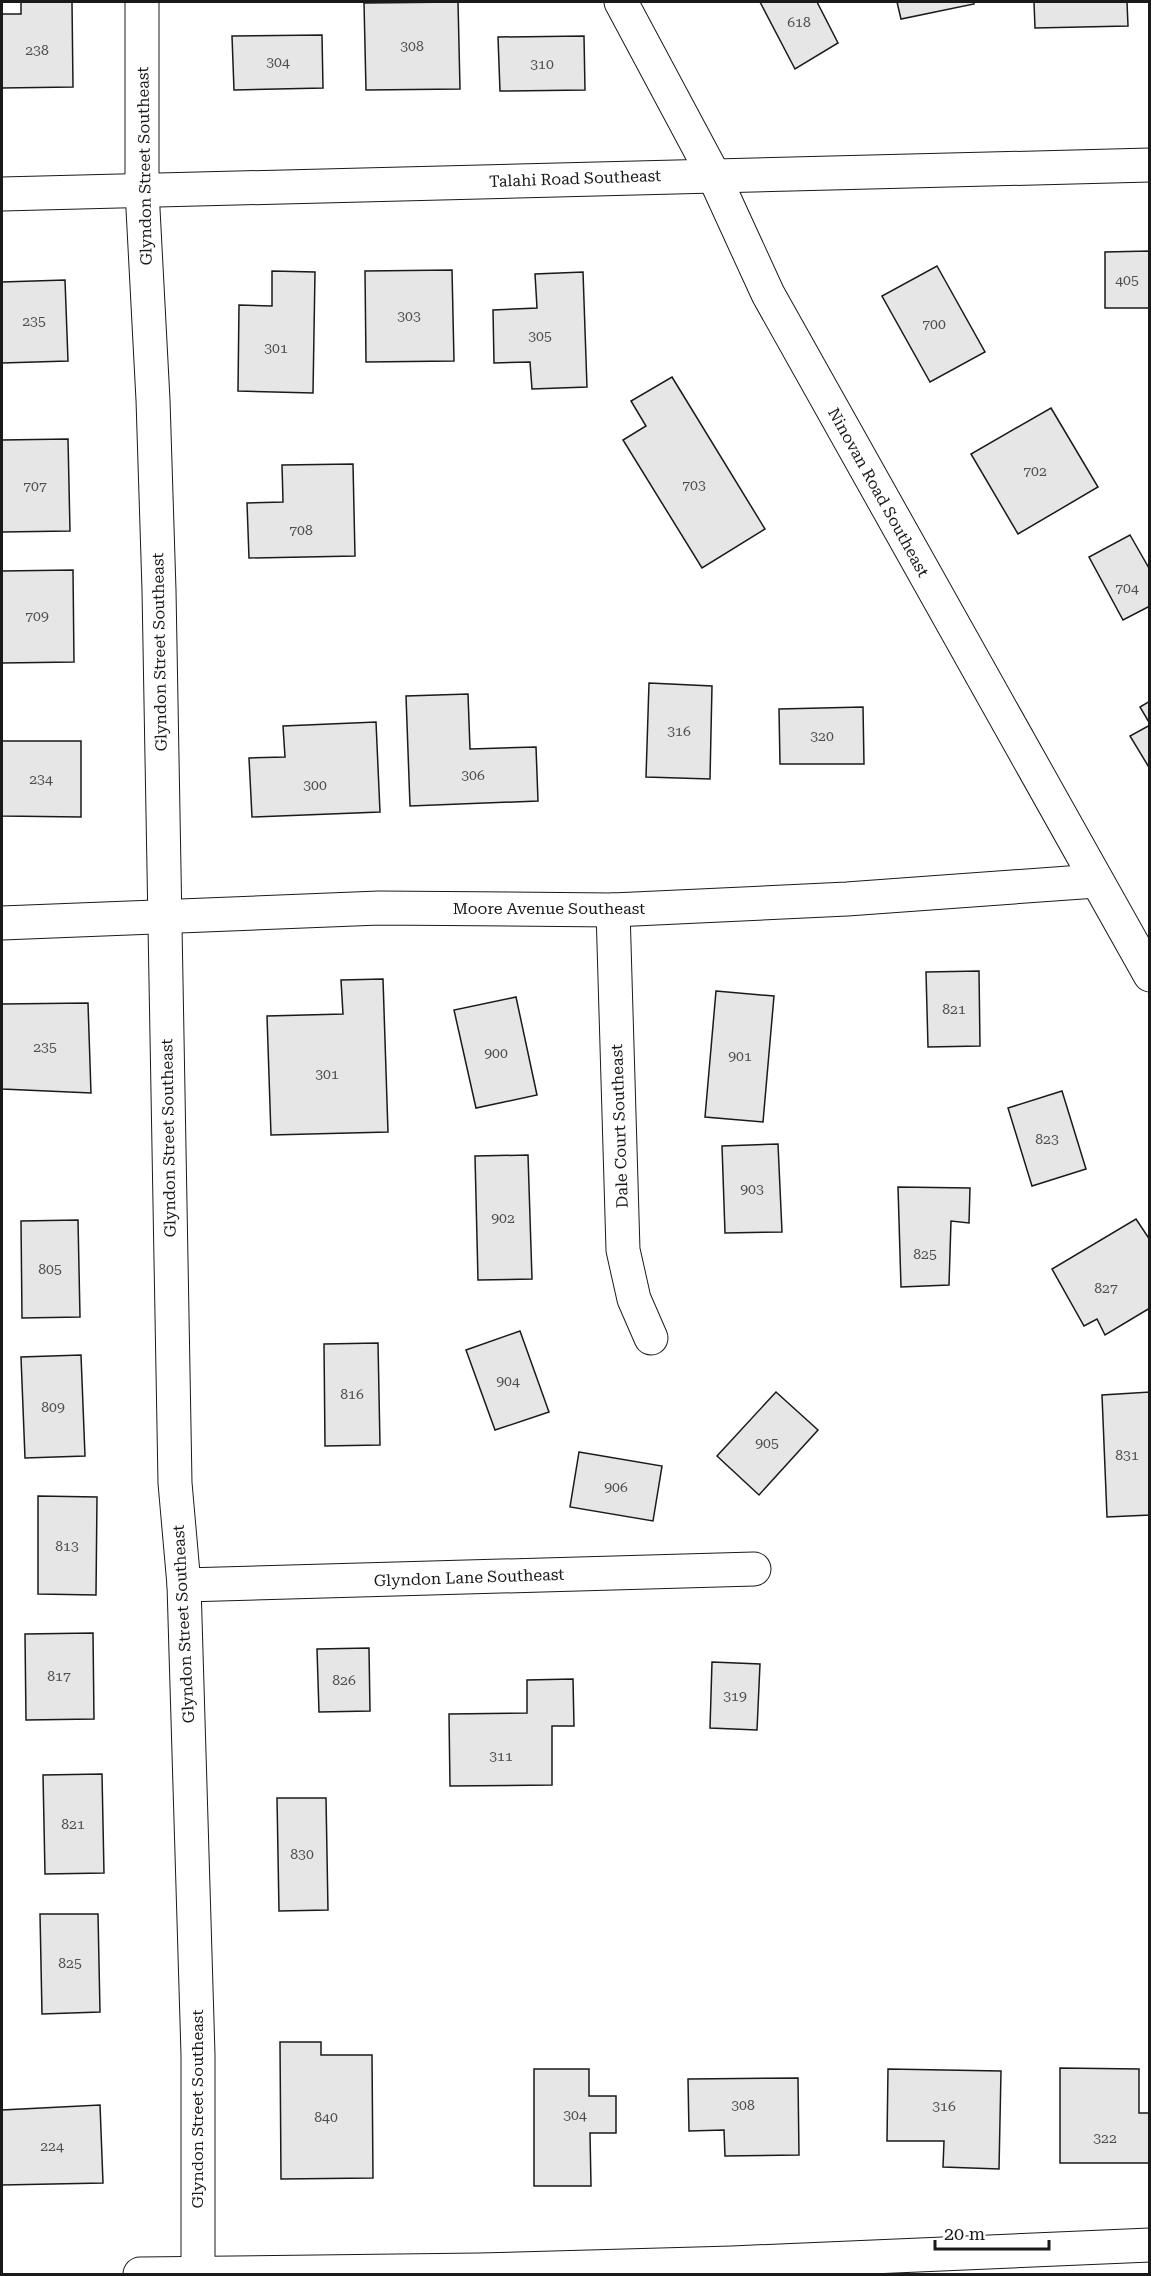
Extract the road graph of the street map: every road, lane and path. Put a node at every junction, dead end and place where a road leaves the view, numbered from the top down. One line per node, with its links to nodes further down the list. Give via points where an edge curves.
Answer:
1 (142, 2): 5 (street, Glyndon Street Southeast)
2 (621, 2): 4 (street, Ninovan Road Southeast)
3 (1149, 165): 4 (street, Talahi Road Southeast)
4 (713, 174): 5 (street, Talahi Road Southeast); 7 (street, Ninovan Road Southeast, via 768,294)
5 (142, 190): 6 (street, Talahi Road Southeast); 9 (street, Glyndon Street Southeast, via 154,423)
6 (2, 194)
7 (1096, 881): 8 (street, Moore Avenue Southeast, via 847,899); 11 (street, Ninovan Road Southeast)
8 (613, 910): 9 (street, Moore Avenue Southeast, via 379,908); 12 (street, Dale Court Southeast, via 623,1250 634,1299)
9 (164, 917): 10 (street, Moore Avenue Southeast); 14 (street, Glyndon Street Southeast, via 175,1483)
10 (2, 923)
11 (1149, 975)
12 (651, 1338)
13 (754, 1569): 14 (street, Glyndon Lane Southeast)
14 (184, 1585): 18 (street, Glyndon Street Southeast, via 198,2055)
15 (1149, 2245): 16 (street)
16 (733, 2269): 18 (street)
17 (140, 2274): 18 (street)
18 (198, 2274)

